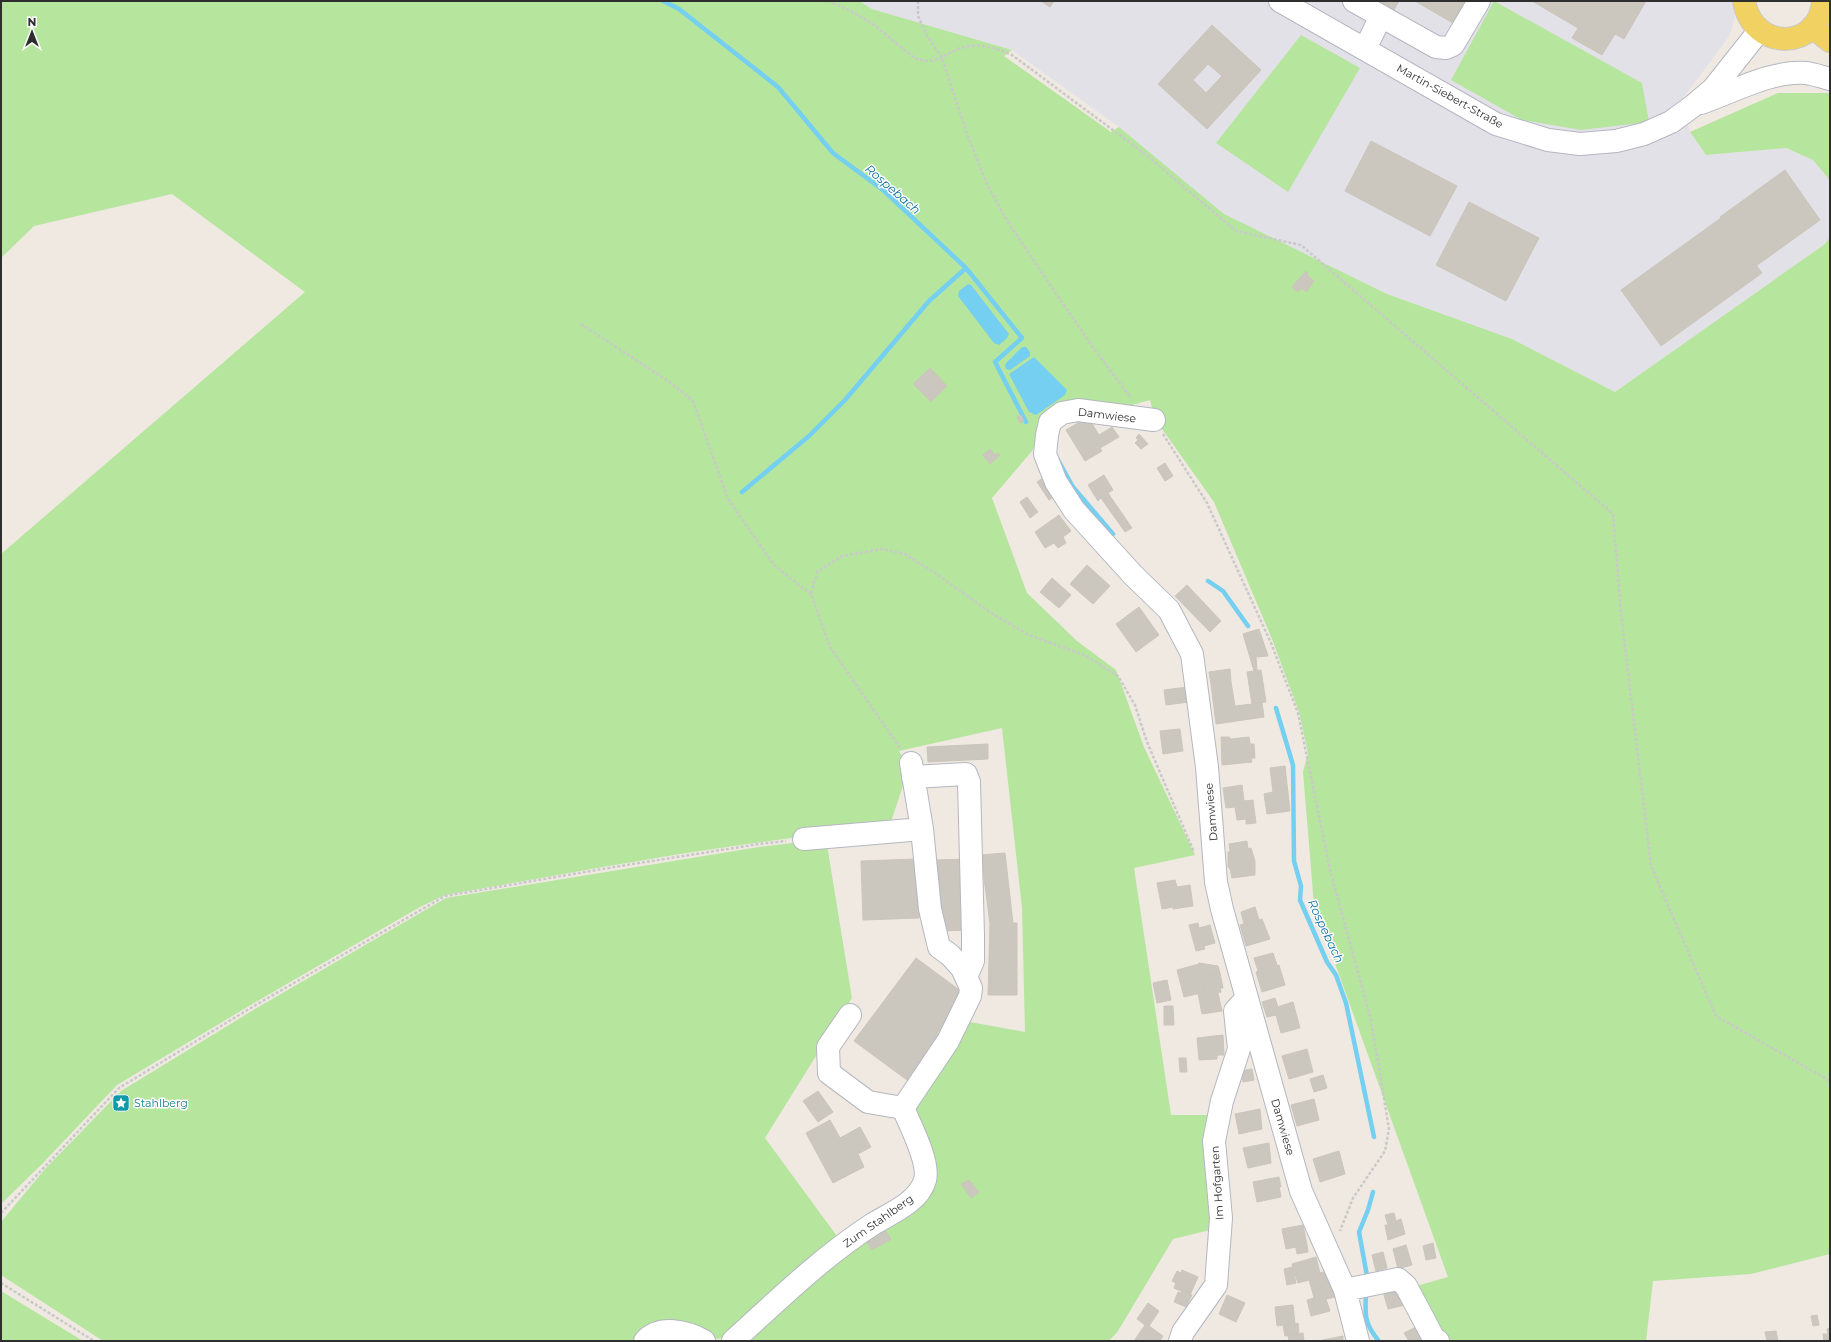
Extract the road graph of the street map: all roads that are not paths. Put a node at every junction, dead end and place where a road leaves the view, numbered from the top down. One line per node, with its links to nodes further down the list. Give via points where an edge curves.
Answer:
1 (1280, 1): 10 (street, Martin-Siebert-Straße)
2 (1354, 1): 6 (street)
3 (1479, 1): 6 (street, via 1453,45 1446,48 1436,47)
4 (1744, 1): 8 (main road, via 1751,23)
5 (1823, 1): 7 (main road, via 1818,18)
6 (1381, 16): 10 (street)
7 (1812, 27): 8 (main road, via 1803,34 1781,39 1770,37); 9 (main road)
8 (1760, 31): 12 (street, Martin-Siebert-Straße, via 1713,89)
9 (1830, 41)
10 (1364, 49): 12 (street, Martin-Siebert-Straße, via 1496,124 1548,140 1580,144 1616,141 1644,134 1671,122)
11 (1830, 79): 12 (street, via 1806,73 1768,77)
12 (1693, 106)
13 (1154, 420): 17 (street, Damwiese, via 1078,410 1062,413 1050,422 1045,454 1056,482 1074,510 1169,610 1192,654 1207,767 1216,882)
14 (922, 829): 15 (street); 16 (street, via 930,909 940,947 962,968); 16 (street, via 912,770 966,774 969,782 973,936 973,961)
15 (804, 839)
16 (966, 977): 19 (street, via 971,988 962,1014 948,1041)
17 (1247, 998): 20 (street, Damwiese, via 1302,1191); 24 (street, Im Hofgarten, via 1236,1010 1239,1049 1222,1101 1214,1141 1221,1218 1216,1285 1183,1332)
18 (850, 1015): 19 (street, via 828,1047 830,1073 868,1102)
19 (903, 1108): 23 (street, Zum Stahlberg, via 924,1162 925,1180 915,1198 852,1238 787,1291)
20 (1346, 1290): 25 (street, Damwiese); 26 (street, via 1398,1279 1406,1286 1433,1337)
21 (645, 1341): 22 (street, via 651,1334 667,1330)
22 (704, 1341)
23 (733, 1341)
24 (1180, 1341)
25 (1358, 1341)
26 (1438, 1341)

